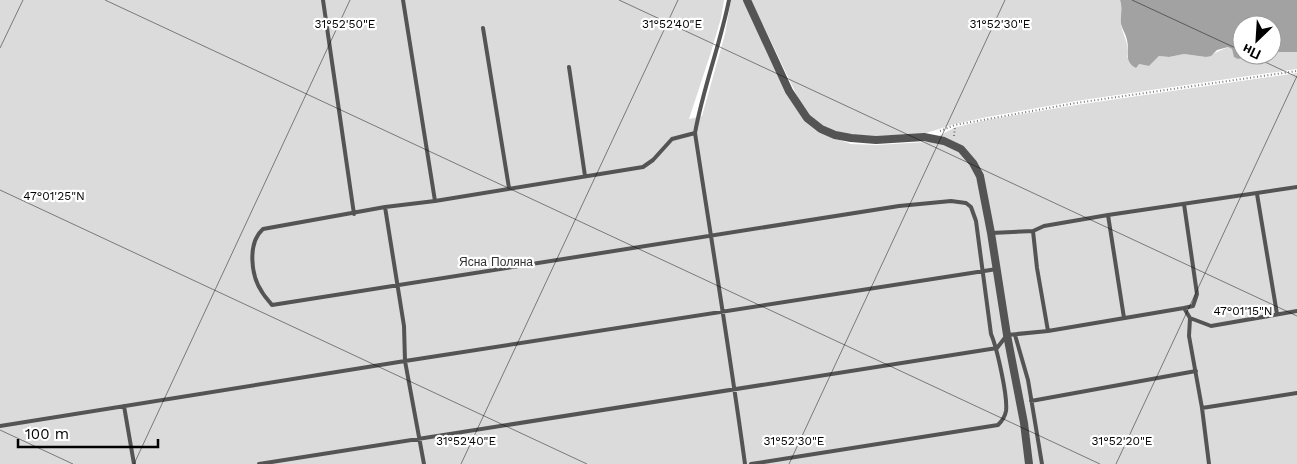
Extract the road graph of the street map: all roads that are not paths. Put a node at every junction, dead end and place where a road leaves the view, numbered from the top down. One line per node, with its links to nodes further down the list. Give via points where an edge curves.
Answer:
1 (323, 0): 15 (lane)
2 (403, 0): 12 (lane)
3 (729, 0): 7 (lane)
4 (747, 0): 18 (street, via 789,91 807,118 835,135 876,140 924,137 944,140 956,146 968,155 980,176)
5 (483, 28): 10 (lane)
6 (569, 67): 8 (lane)
7 (695, 133): 8 (lane, via 672,138 643,167); 19 (lane)
8 (585, 176): 10 (lane)
9 (1297, 187): 11 (lane)
10 (509, 188): 12 (lane)
11 (1257, 194): 13 (lane); 26 (lane)
12 (435, 201): 14 (lane)
13 (1184, 204): 16 (lane); 23 (lane, via 1197,294 1193,306)
14 (385, 207): 15 (lane); 22 (lane)
15 (354, 214): 22 (lane, via 263,229 257,234 253,258 261,292 272,305)
16 (1108, 215): 17 (lane, via 1044,226); 27 (lane)
17 (1033, 231): 18 (lane); 29 (lane)
18 (990, 233): 20 (street)
19 (710, 236): 21 (lane, via 899,206 951,201 966,203 974,214); 22 (lane); 25 (lane)
20 (996, 269): 21 (lane); 30 (street)
21 (982, 272): 25 (lane); 31 (lane)
22 (398, 284): 32 (lane)
23 (1184, 308): 27 (lane); 28 (lane)
24 (1297, 311): 26 (lane)
25 (723, 313): 32 (lane); 34 (lane)
26 (1277, 314): 28 (lane, via 1211,326)
27 (1124, 318): 29 (lane)
28 (1190, 318): 33 (lane, via 1189,336)
29 (1048, 331): 30 (lane)
30 (1011, 335): 31 (lane); 36 (lane, via 1028,380); 46 (street)
31 (996, 348): 34 (lane); 45 (lane, via 1006,409 998,424)
32 (405, 361): 37 (lane); 40 (lane)
33 (1196, 371): 36 (lane); 38 (lane)
34 (735, 389): 40 (lane); 44 (lane)
35 (1297, 393): 38 (lane)
36 (1030, 401): 47 (lane)
37 (124, 406): 39 (lane); 41 (lane)
38 (1202, 408): 48 (lane)
39 (0, 426)
40 (420, 438): 42 (lane); 43 (lane)
41 (134, 464)
42 (259, 464)
43 (424, 464)
44 (745, 464)
45 (751, 464)
46 (1029, 464)
47 (1042, 464)
48 (1209, 464)

